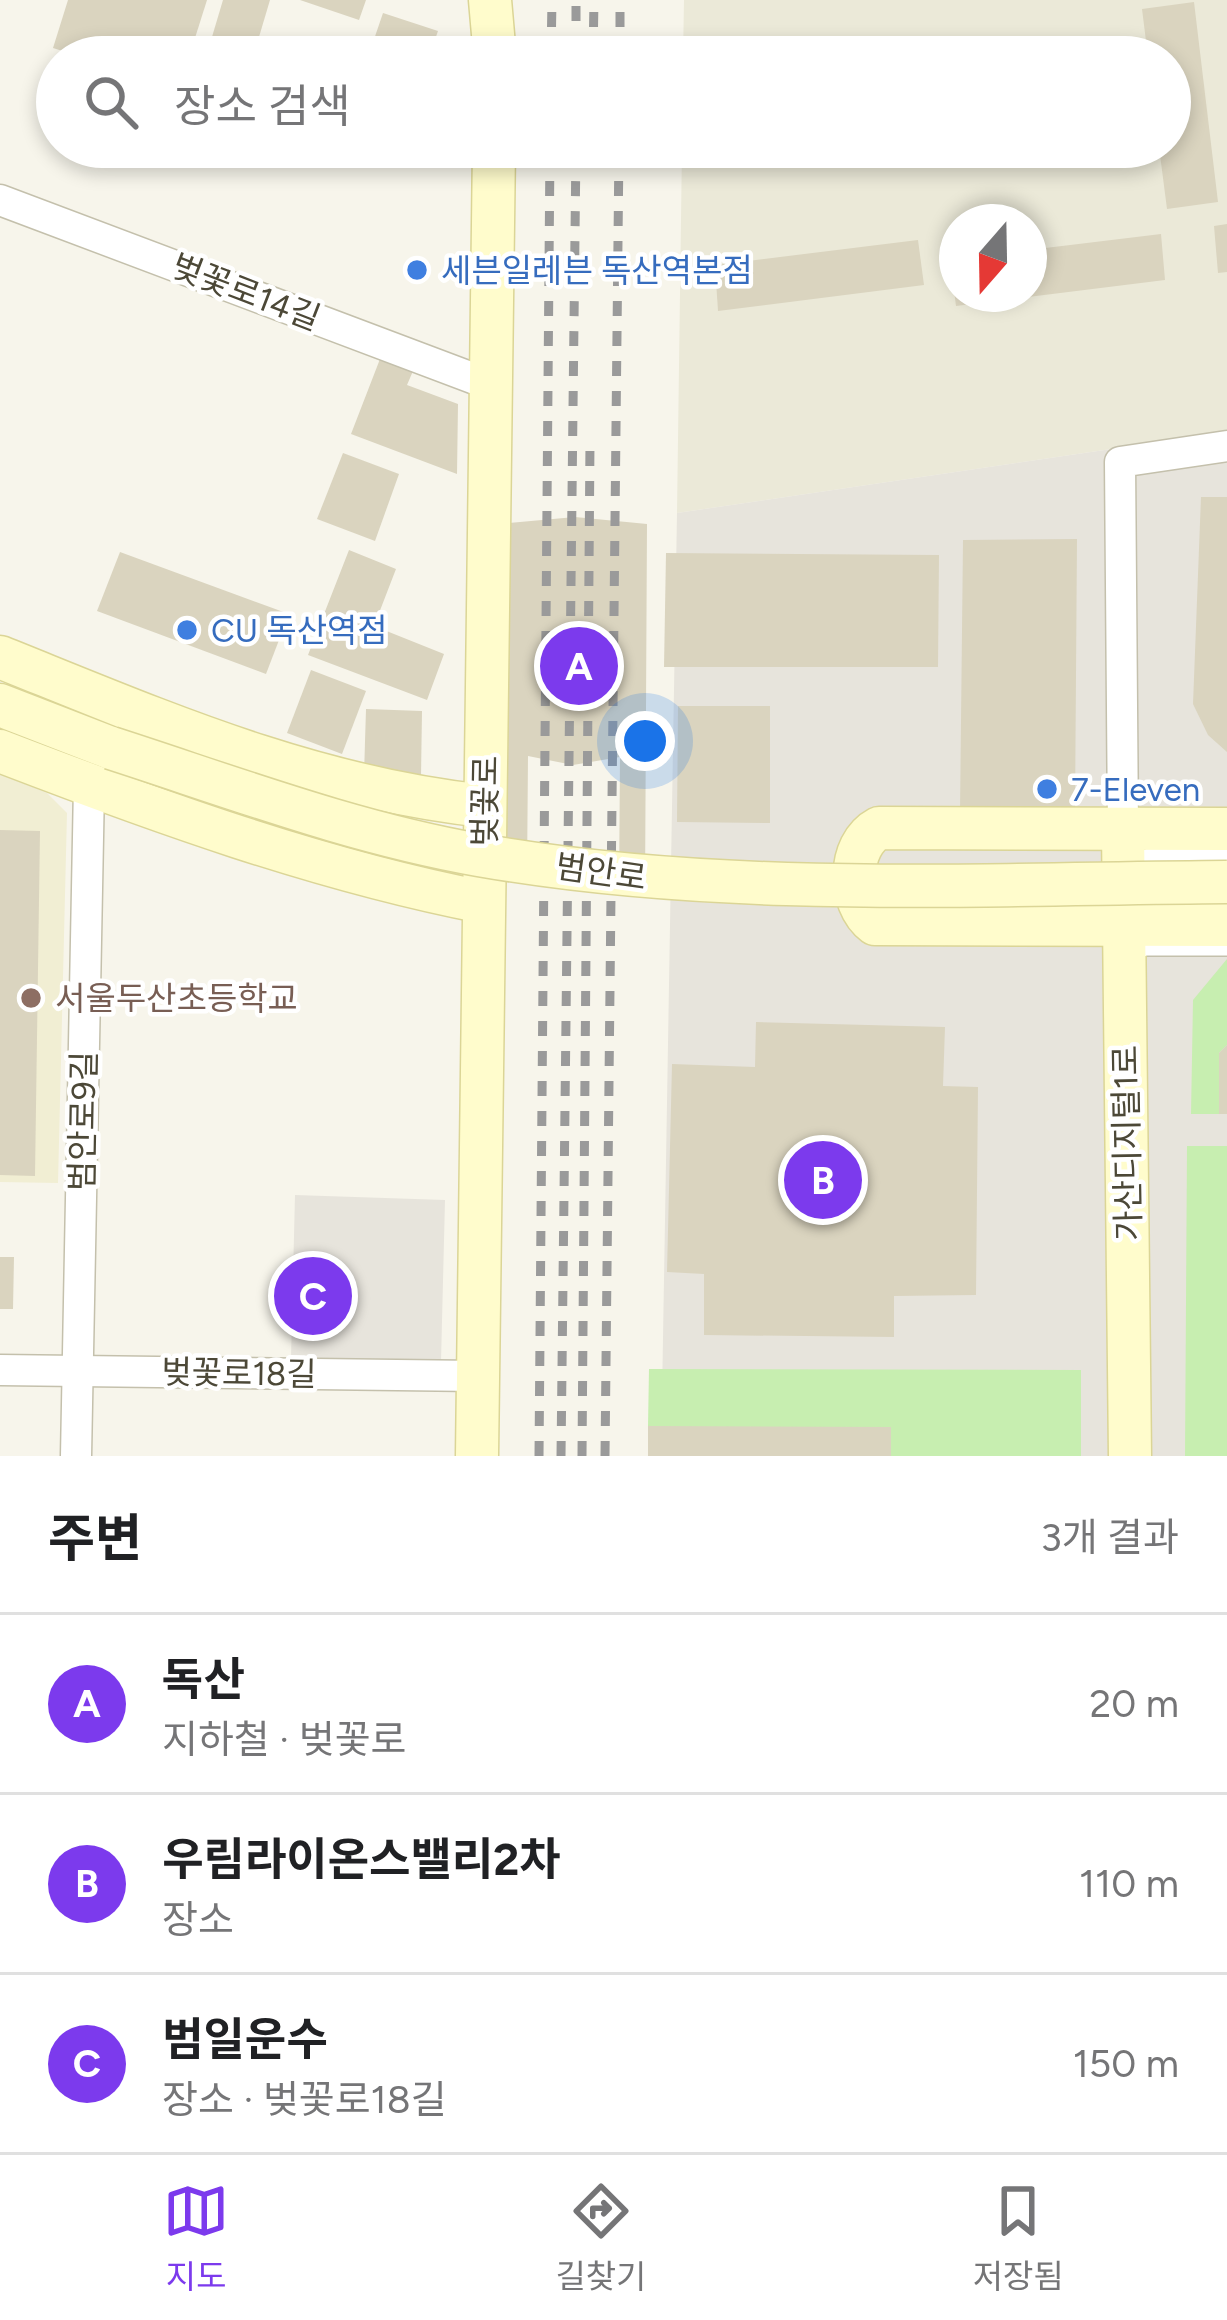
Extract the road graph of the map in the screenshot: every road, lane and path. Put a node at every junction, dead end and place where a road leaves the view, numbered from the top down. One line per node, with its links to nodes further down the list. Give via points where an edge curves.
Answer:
1 (490, 0): 2 (main road)
2 (493, 36)
3 (494, 168): 5 (main road, 벚꽃로)
4 (0, 200): 5 (street, 벚꽃로14길)
5 (491, 386): 11 (main road, 벚꽃로)
6 (1227, 446): 13 (street, via 1120,462)
7 (0, 658): 11 (main road, via 338,783)
8 (0, 705): 15 (main road, 범안로, bridge, via 386,835 478,855 659,880)
9 (0, 751): 10 (main road)
10 (89, 786): 16 (main road, via 402,886); 22 (street, 범안로9길)
11 (484, 806): 16 (main road, 벚꽃로)
12 (1227, 829): 13 (main road)
13 (1123, 849): 14 (lane, via 1138,858); 19 (main road, 가산디지털1로); 19 (main road, via 879,828 857,855 856,899 874,924)
14 (1227, 854)
15 (1227, 882)
16 (483, 902): 23 (main road, 벚꽃로)
17 (1227, 909): 19 (lane, via 1167,912)
18 (1227, 926): 19 (main road)
19 (1125, 944): 20 (lane); 26 (main road, 가산디지털1로)
20 (1227, 947)
21 (0, 1370): 22 (street, 벚꽃로18길)
22 (78, 1371): 23 (street, 벚꽃로18길); 24 (street, 범안로9길)
23 (478, 1376): 25 (main road, 벚꽃로)
24 (76, 1456)
25 (478, 1456)
26 (1130, 1456)

